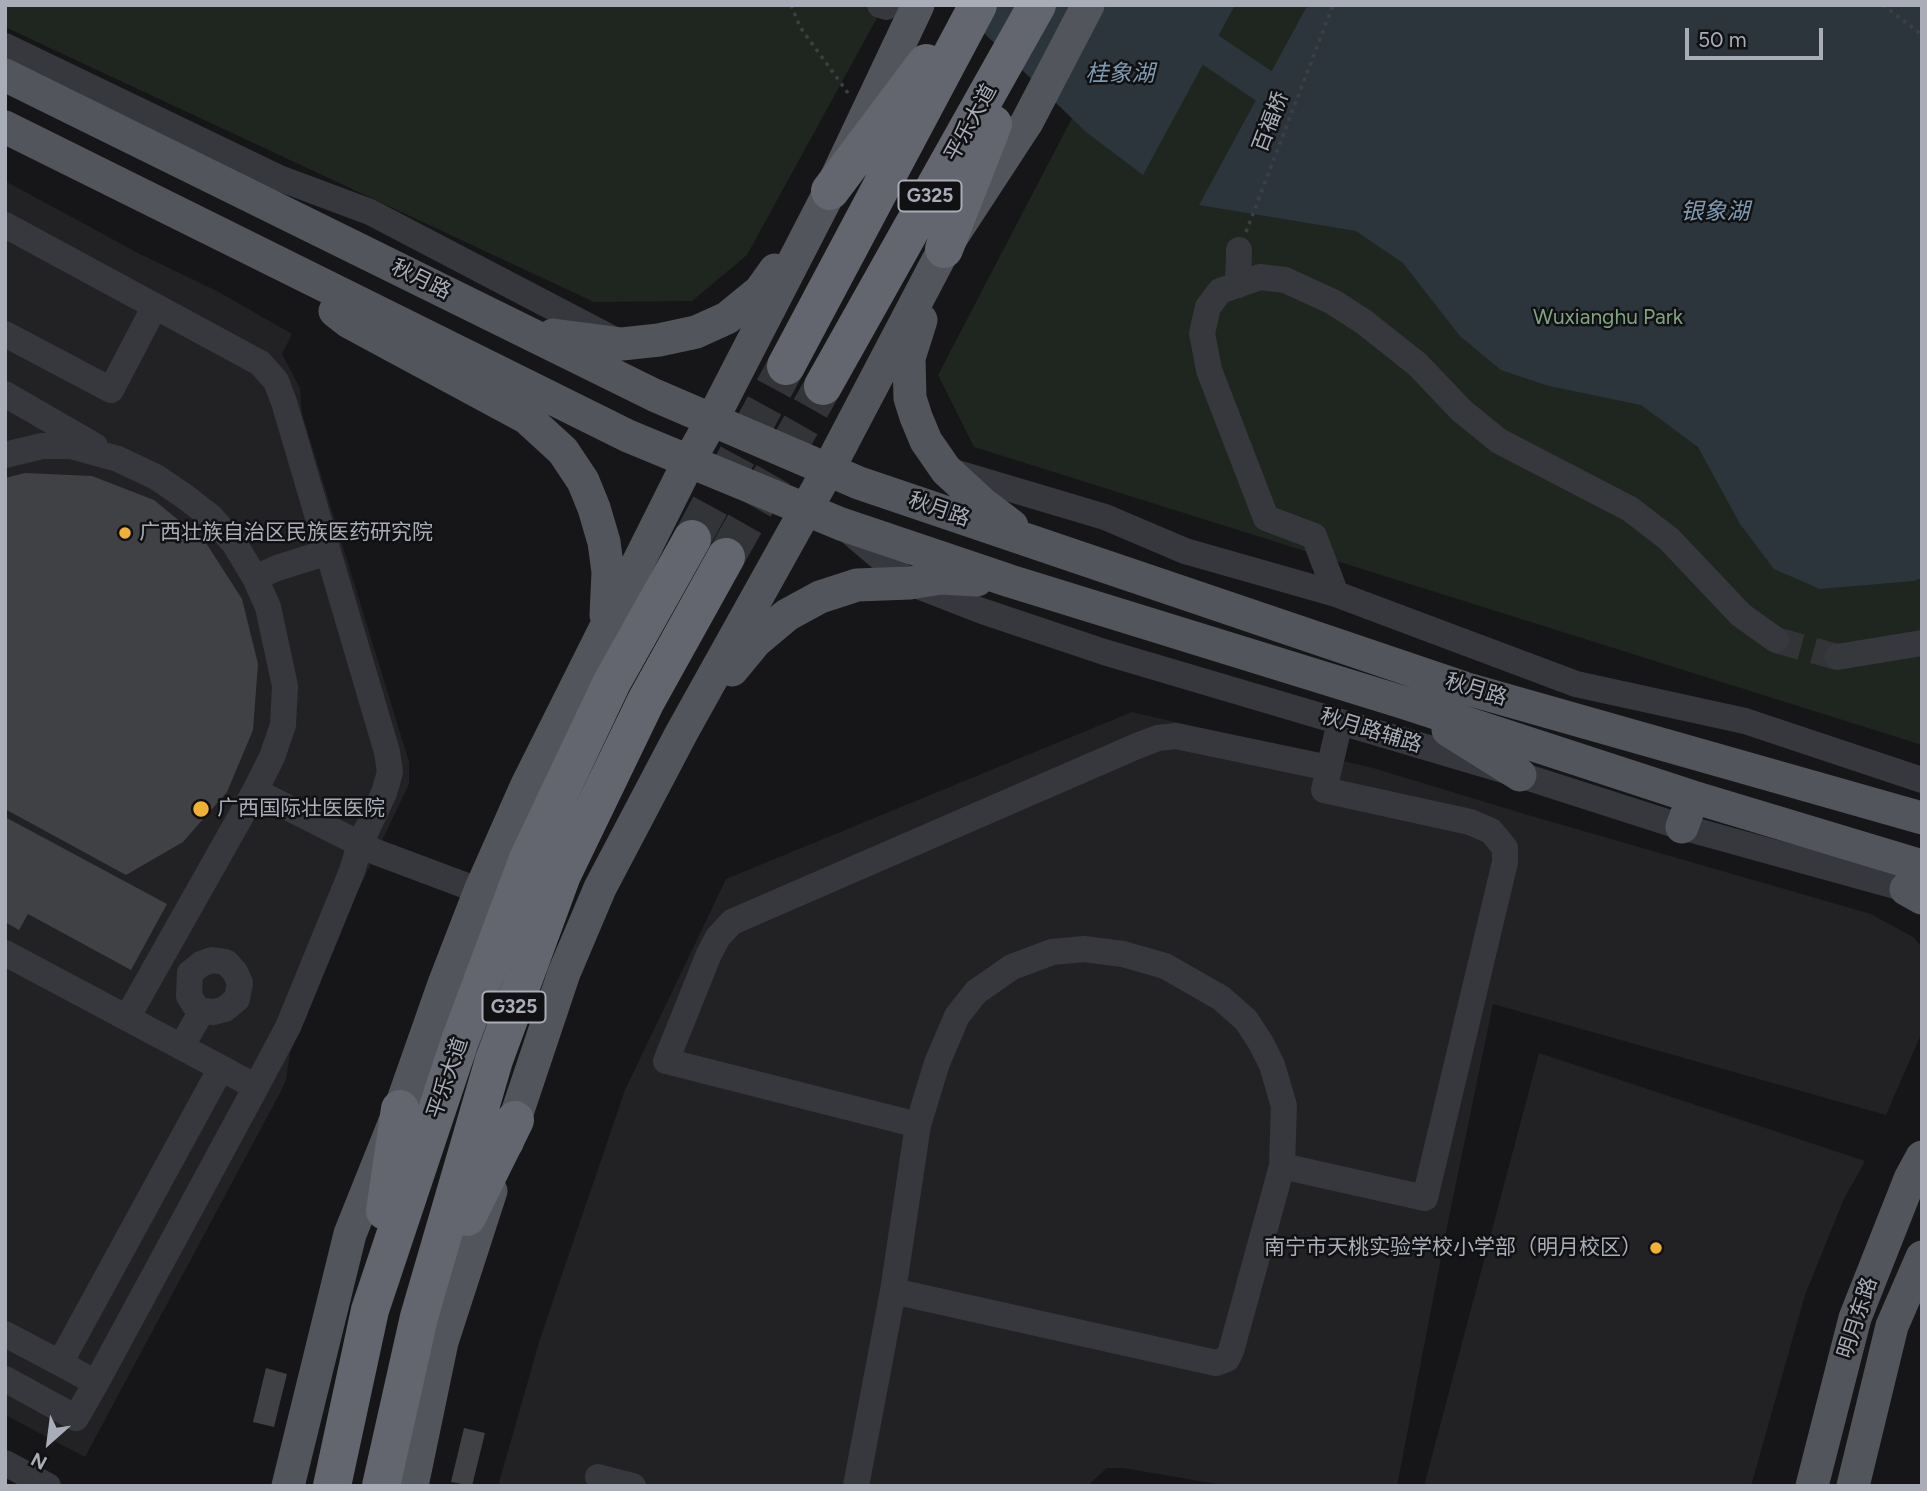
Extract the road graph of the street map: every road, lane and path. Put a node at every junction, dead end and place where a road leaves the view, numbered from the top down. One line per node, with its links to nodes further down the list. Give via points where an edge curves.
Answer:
1 (791, 5): 12 (path, via 800,27)
2 (970, 5): 14 (highway)
3 (978, 5): 24 (highway)
4 (1038, 5): 16 (highway); 25 (highway, 平乐大道 / G325)
5 (1088, 5): 16 (main road, via 1027,122)
6 (1333, 5): 17 (path, 百福桥)
7 (1883, 5): 9 (path)
8 (901, 6): 14 (main road)
9 (1922, 35)
10 (5, 46): 23 (street, via 279,178 370,212)
11 (5, 75): 21 (main road, 秋月路)
12 (847, 93)
13 (5, 127): 18 (main road, 秋月路)
14 (830, 191): 23 (main road, via 760,291 727,318 696,332); 27 (main road)
15 (5, 225): 20 (street)
16 (944, 249): 31 (main road); 32 (main road, via 909,358 910,398 916,417)
17 (1239, 250): 19 (street)
18 (270, 259): 30 (main road, 秋月路, via 628,436); 43 (main road, via 349,322 527,418 563,451 583,481 604,542 608,572)
19 (1238, 285): 42 (street, via 1220,291 1209,307 1202,333 1209,370 1266,518 1314,536); 44 (street, via 1260,277 1284,280 1364,322 1417,363 1462,411 1499,441 1630,509 1670,539 1741,615)
20 (155, 306): 22 (street, via 111,390); 37 (street, via 260,363 276,381)
21 (522, 330): 23 (main road); 27 (main road, 秋月路)
22 (5, 334)
23 (622, 344)
24 (786, 366)
25 (823, 386)
26 (5, 394): 29 (street)
27 (712, 420): 30 (main road); 31 (main road, 秋月路)
28 (5, 455): 29 (street, via 42,446 71,446)
29 (118, 460): 39 (street, via 156,477 210,516 234,543)
30 (689, 461): 33 (main road, 秋月路); 43 (main road)
31 (828, 470): 33 (main road); 36 (main road, 秋月路)
32 (946, 470): 36 (main road); 42 (street, via 1105,517 1185,551)
33 (806, 509): 34 (main road, 秋月路); 49 (main road)
34 (842, 524): 40 (main road, 秋月路); 41 (street, 秋月路辅路)
35 (692, 539): 72 (highway, 平乐大道, via 612,682 528,859 460,1041)
36 (1034, 542): 55 (main road, 秋月路, via 1464,688)
37 (328, 552): 39 (street); 56 (street, via 390,772)
38 (726, 557): 73 (highway, 平乐大道 / G325, via 646,701 562,875 494,1060)
39 (255, 579): 53 (street, via 268,607 285,686 283,725)
40 (1010, 582): 41 (main road, via 940,578); 47 (main road, 秋月路)
41 (910, 583): 48 (street, 秋月路辅路, via 1104,652); 49 (main road, via 857,585 820,597 788,615 756,641)
42 (1336, 594): 52 (street, via 1576,684 1745,721)
43 (605, 629): 58 (main road)
44 (1776, 640)
45 (1922, 643): 46 (street)
46 (1837, 657)
47 (1405, 703): 51 (main road); 54 (main road, 秋月路)
48 (1340, 722): 50 (street); 51 (street, 秋月路辅路)
49 (682, 732): 66 (main road, via 600,888 564,973)
50 (1329, 768): 67 (street, via 1176,736 1158,738 732,922 709,954 666,1061); 69 (street, via 1324,790 1470,822 1491,831 1504,848 1505,862 1425,1198)
51 (1520, 775): 54 (street, 秋月路辅路)
52 (1922, 780)
53 (255, 791): 56 (street); 61 (street)
54 (1687, 812): 57 (main road, 秋月路)
55 (1922, 818)
56 (360, 844): 58 (street); 64 (street, via 288,1027)
57 (1918, 886)
58 (480, 891): 65 (main road)
59 (6, 954): 61 (street)
60 (194, 1004): 62 (street, via 189,996 190,974 201,964 226,962 236,972 240,983 237,999 225,1009 202,1011)
61 (127, 1018): 62 (street)
62 (181, 1047): 63 (street)
63 (221, 1068): 64 (street); 75 (street)
64 (256, 1087): 77 (street)
65 (400, 1109): 72 (highway); 81 (main road, via 350,1234)
66 (514, 1121): 73 (highway); 84 (main road, via 442,1342)
67 (918, 1125): 69 (street, via 957,1016 976,992 1012,967 1052,952 1084,949 1164,966 1221,998 1246,1020 1272,1065 1284,1107); 71 (street)
68 (1922, 1157): 87 (main road, 明月东路, via 1855,1318)
69 (1282, 1166): 71 (street, via 1231,1351 1227,1359 1216,1363)
70 (1922, 1257): 88 (main road, 明月东路, via 1892,1326)
71 (893, 1291): 86 (street)
72 (370, 1310): 82 (highway, 平乐大道)
73 (419, 1317): 83 (highway, 平乐大道 / G325)
74 (5, 1334): 75 (street)
75 (60, 1363): 77 (street)
76 (5, 1379): 77 (street, via 76,1418)
77 (96, 1383)
78 (5, 1463): 80 (street)
79 (598, 1477): 85 (street)
80 (48, 1486)
81 (288, 1486)
82 (332, 1486)
83 (381, 1486)
84 (412, 1486)
85 (634, 1486)
86 (856, 1486)
87 (1812, 1486)
88 (1853, 1486)

